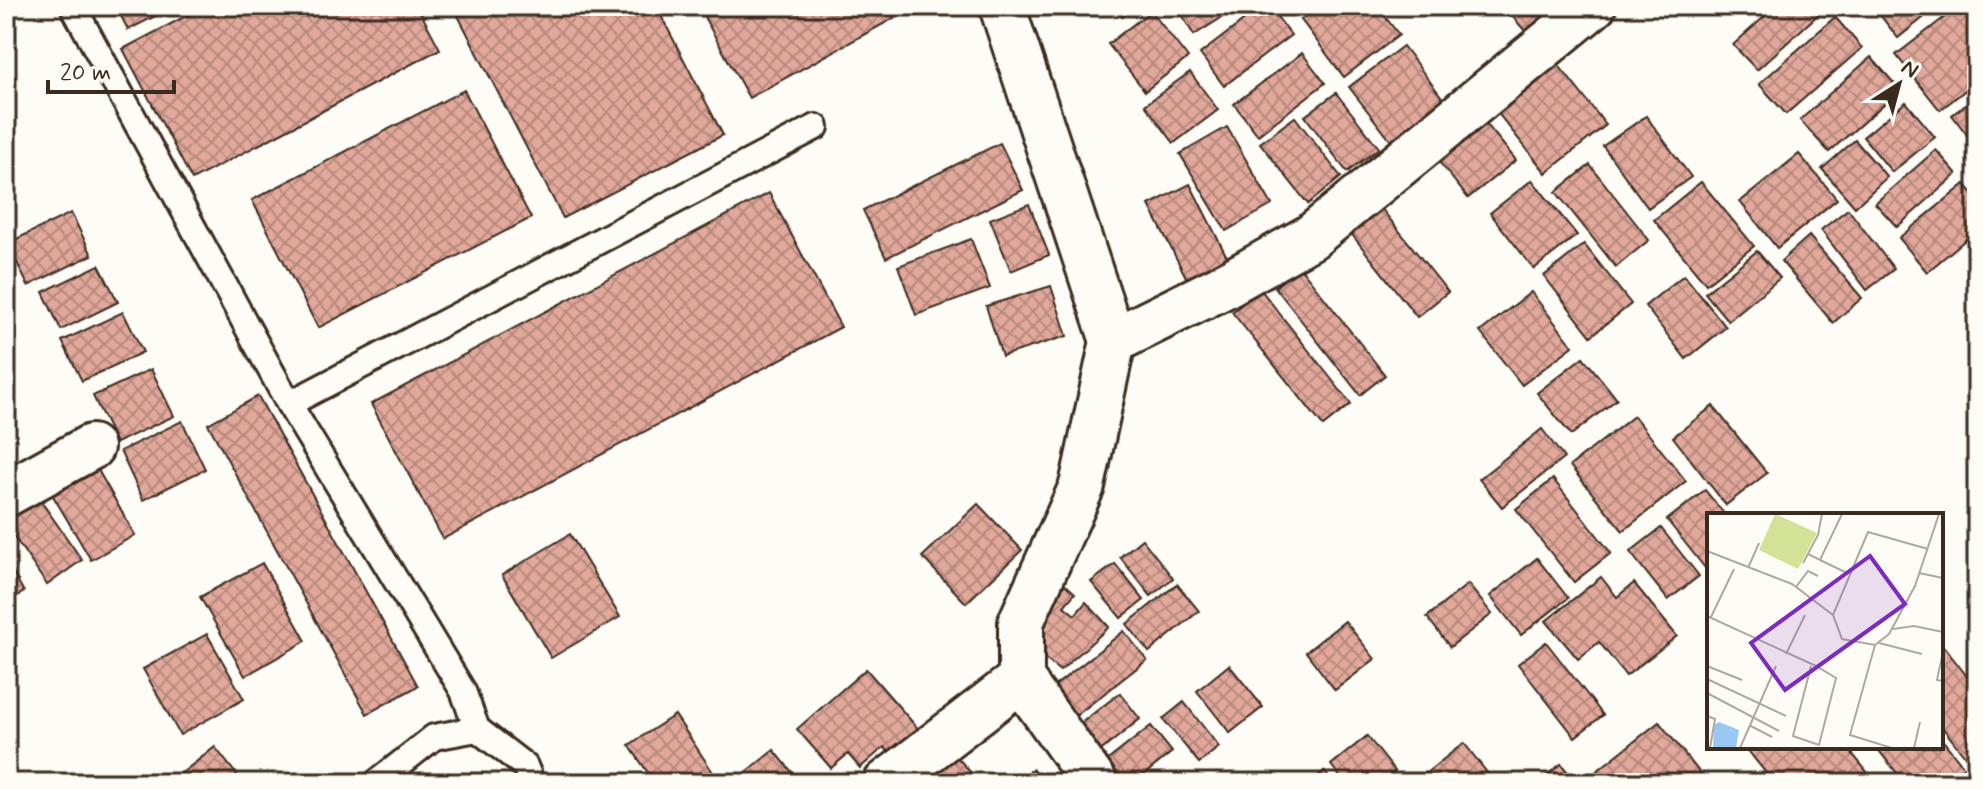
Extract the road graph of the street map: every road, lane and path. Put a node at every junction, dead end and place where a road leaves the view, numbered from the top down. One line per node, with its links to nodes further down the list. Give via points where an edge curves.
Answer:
1 (73, 6): 6 (lane)
2 (1002, 6): 5 (street)
3 (1593, 6): 5 (street, via 1311,237)
4 (816, 127): 6 (lane)
5 (1113, 341): 9 (street, via 1082,486 1021,622)
6 (289, 404): 10 (lane, via 463,691)
7 (91, 447): 8 (street)
8 (6, 494)
9 (1021, 679): 13 (street); 14 (street)
10 (477, 729): 11 (lane, via 434,737); 12 (lane, via 525,766)
11 (376, 783)
12 (532, 783)
13 (886, 783)
14 (1095, 783)

